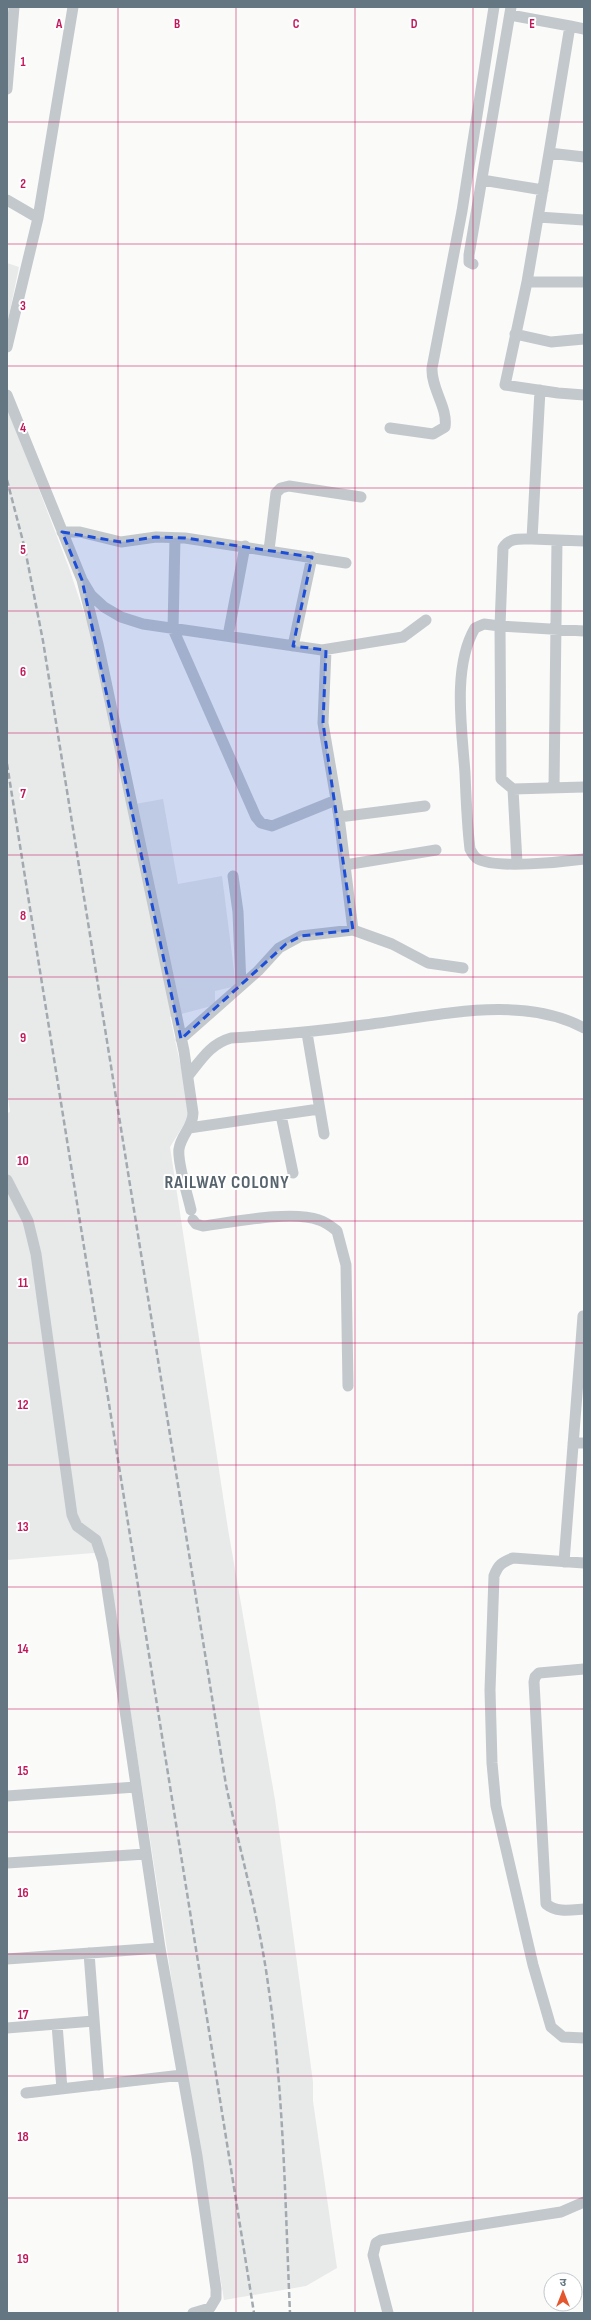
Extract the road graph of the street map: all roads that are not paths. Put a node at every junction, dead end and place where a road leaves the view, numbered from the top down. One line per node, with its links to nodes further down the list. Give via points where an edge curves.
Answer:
1 (14, 7): 7 (street)
2 (73, 7): 14 (street)
3 (494, 7): 25 (street, via 462,211 432,368 446,427 433,434)
4 (511, 11): 5 (street); 10 (street)
5 (570, 26): 6 (street); 8 (street)
6 (584, 29)
7 (7, 89)
8 (549, 153): 9 (street); 11 (street)
9 (584, 157)
10 (482, 180): 11 (street); 16 (street, via 469,255)
11 (543, 190): 13 (street)
12 (7, 200): 14 (street)
13 (538, 217): 15 (street); 17 (street)
14 (38, 218): 21 (street)
15 (584, 220)
16 (473, 264)
17 (527, 282): 18 (street); 19 (street)
18 (584, 282)
19 (515, 334): 20 (street, via 551,342); 22 (street, via 504,385)
20 (584, 339)
21 (7, 347)
22 (540, 390): 24 (street); 29 (street)
23 (7, 395): 27 (street)
24 (584, 395)
25 (390, 428)
26 (361, 497): 33 (street, via 289,486 281,488 276,493)
27 (62, 532): 28 (street, via 80,532 121,542 156,537); 36 (street)
28 (175, 538): 32 (street); 39 (street)
29 (532, 539): 30 (street); 38 (street, via 508,541 503,548)
30 (557, 540): 31 (street); 40 (street)
31 (584, 541)
32 (244, 546): 33 (street); 42 (street)
33 (269, 550): 34 (street)
34 (312, 557): 35 (street); 43 (street)
35 (346, 563)
36 (82, 580): 39 (street, via 91,595 121,617); 61 (street, via 98,644)
37 (426, 620): 44 (street, via 403,637)
38 (500, 626): 40 (street); 47 (street, via 500,775 502,782); 53 (street, via 484,624 475,628 465,653 461,689 469,840 473,854 479,860)
39 (173, 629): 42 (street); 48 (street, via 217,732 261,823 272,826 280,824)
40 (554, 629): 41 (street); 46 (street)
41 (584, 630)
42 (228, 636): 43 (street)
43 (293, 646): 44 (street)
44 (326, 650): 48 (street, via 323,723)
45 (584, 787): 46 (street)
46 (554, 788): 47 (street)
47 (513, 789): 53 (street)
48 (336, 800): 50 (street)
49 (425, 806): 50 (street)
50 (339, 817): 54 (street)
51 (436, 850): 54 (street)
52 (584, 859): 53 (street, via 542,864)
53 (517, 863)
54 (345, 865): 56 (street)
55 (233, 876): 58 (street, via 238,912)
56 (353, 930): 57 (street, via 392,944 428,963); 58 (street, via 301,936 292,940 279,948)
57 (463, 968)
58 (241, 986): 61 (street)
59 (584, 1028): 60 (street, via 556,1016 494,1009)
60 (307, 1032): 62 (street, via 223,1040 209,1050); 63 (street)
61 (181, 1039): 62 (street)
62 (188, 1076): 65 (street, via 193,1113 193,1122)
63 (319, 1109): 64 (street); 66 (street)
64 (282, 1115): 65 (street); 67 (street)
65 (189, 1128): 70 (street, via 179,1150 196,1224 203,1226 301,1217 319,1220 337,1231 346,1265)
66 (324, 1134)
67 (293, 1173)
68 (7, 1180): 75 (street, via 28,1221 36,1254 72,1515 77,1526 96,1540 103,1561)
69 (583, 1316): 71 (street)
70 (348, 1386)
71 (578, 1443): 72 (street)
72 (564, 1562): 73 (street); 86 (street, via 513,1558 497,1567 494,1576 490,1690 492,1763 496,1806 550,2027 563,2037)
73 (584, 1563)
74 (584, 1669): 79 (street, via 539,1674 535,1676 534,1682 546,1904 552,1909 564,1911)
75 (136, 1787): 76 (street); 77 (street)
76 (7, 1796)
77 (146, 1854): 78 (street); 80 (street)
78 (7, 1863)
79 (584, 1909)
80 (160, 1948): 81 (street); 87 (street)
81 (88, 1953): 82 (street); 83 (street)
82 (7, 1959)
83 (94, 2021): 84 (street); 88 (street)
84 (56, 2024): 85 (street); 89 (street)
85 (7, 2028)
86 (584, 2038)
87 (182, 2075): 88 (street); 92 (street, via 216,2289 216,2298 210,2308)
88 (99, 2085): 89 (street)
89 (62, 2089): 90 (street)
90 (26, 2093)
91 (584, 2202): 93 (street, via 561,2212 381,2240 376,2243 373,2255)
92 (193, 2313)
93 (388, 2313)

